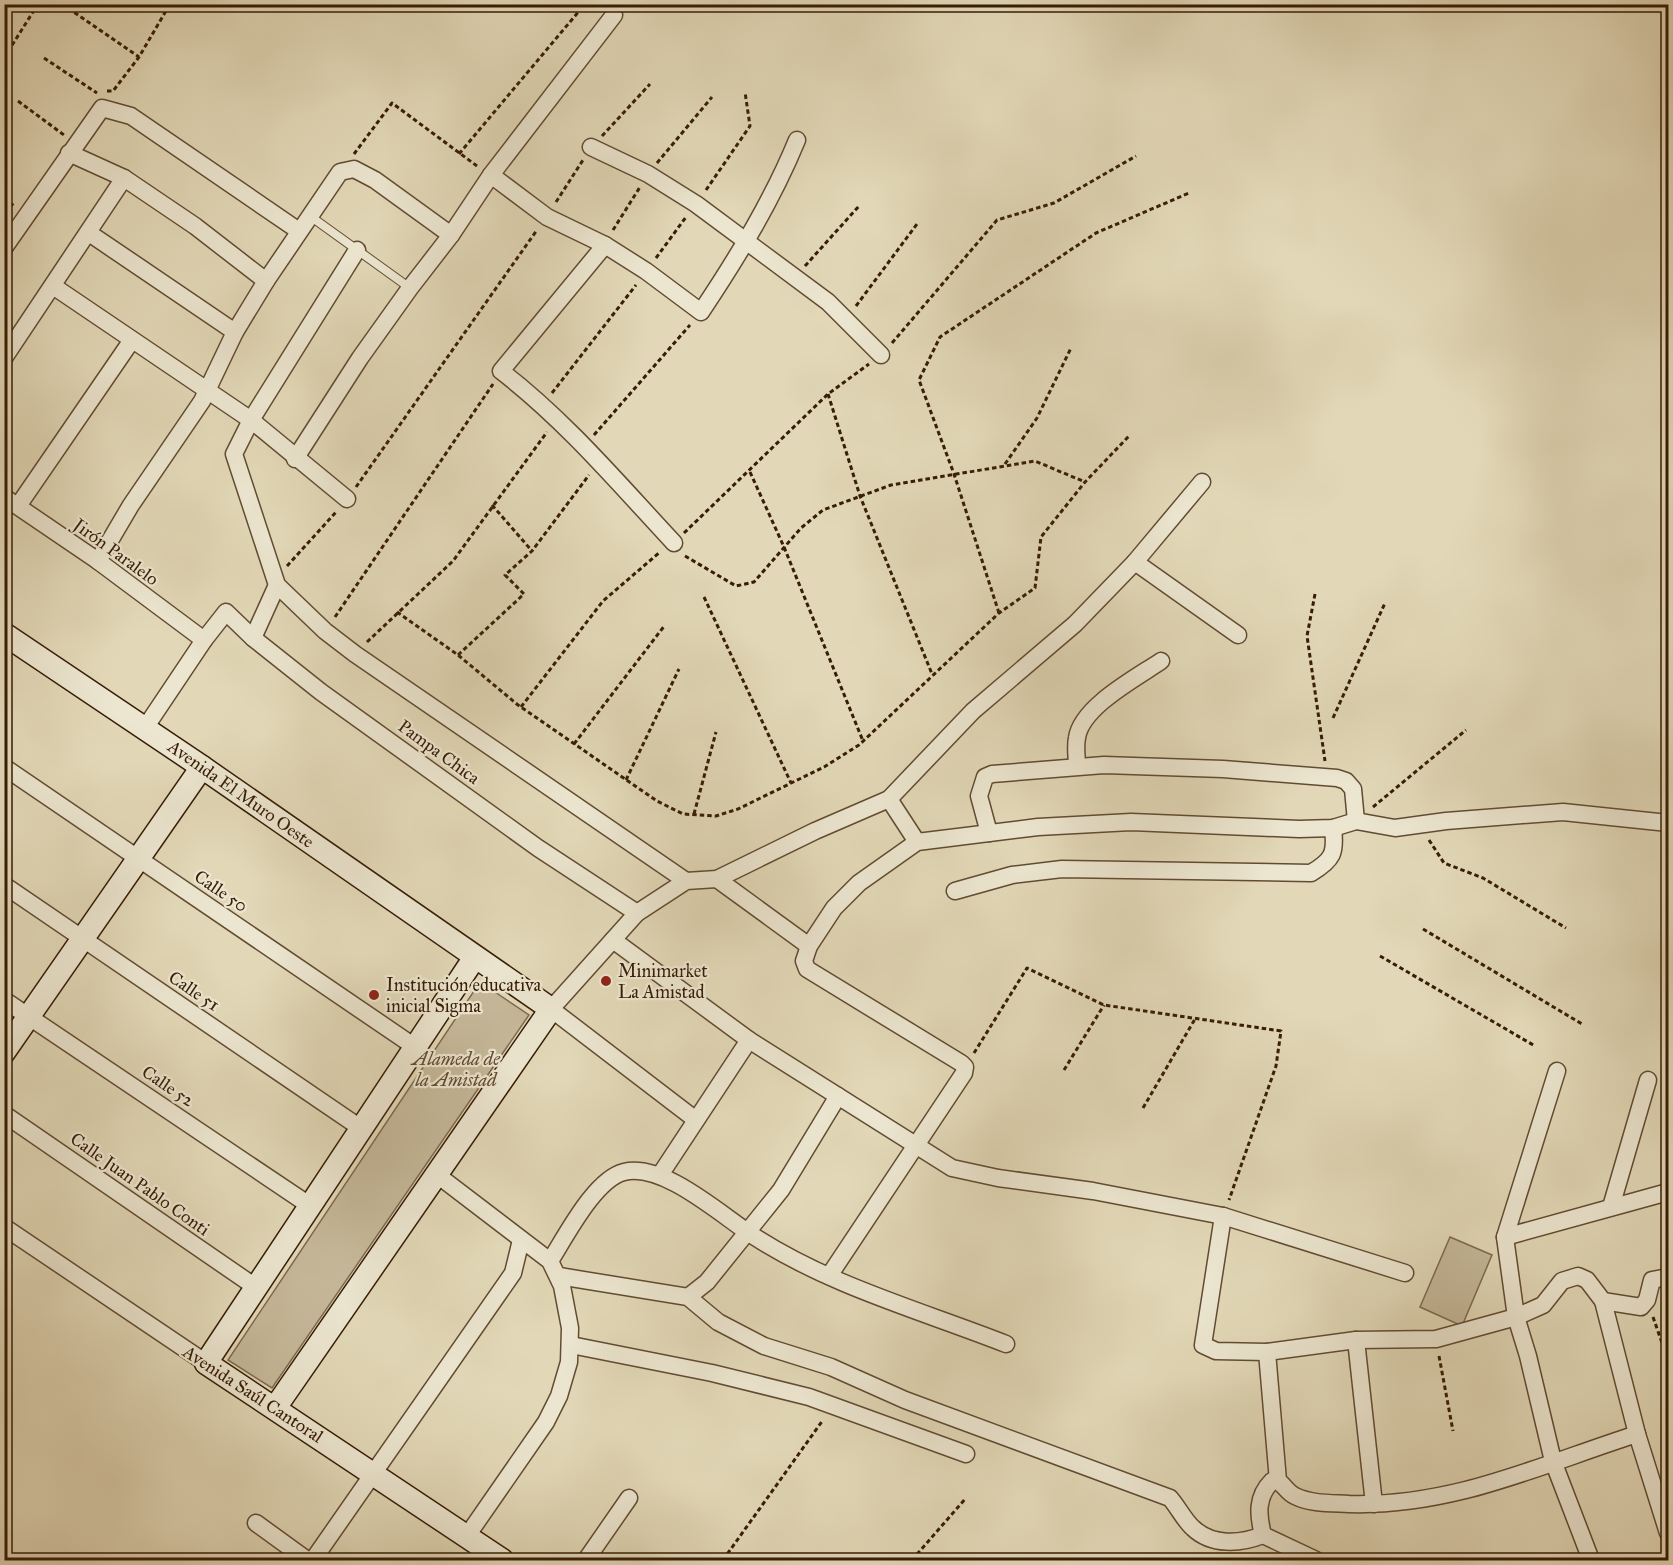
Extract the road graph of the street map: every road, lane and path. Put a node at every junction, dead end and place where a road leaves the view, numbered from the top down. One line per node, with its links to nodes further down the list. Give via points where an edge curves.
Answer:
1 (38, 4): 7 (path)
2 (62, 4): 6 (path)
3 (170, 4): 6 (path)
4 (585, 4): 14 (path)
5 (614, 15): 16 (street)
6 (139, 57): 8 (path, via 113,91 96,93)
7 (4, 58)
8 (44, 58)
9 (745, 92): 20 (path, via 750,126)
10 (18, 101): 13 (path)
11 (797, 140): 28 (street)
12 (591, 147): 20 (street, via 648,174)
13 (73, 149): 18 (street); 25 (street, via 102,108 131,117); 30 (street)
14 (459, 154): 16 (path); 17 (path, via 393,103)
15 (1136, 156): 42 (path, via 1054,202 997,220)
16 (491, 175): 23 (street); 27 (street)
17 (337, 176): 22 (street); 27 (street, via 354,169)
18 (124, 178): 26 (street); 34 (street)
19 (1189, 193): 56 (path, via 1096,233 940,337 918,380)
20 (696, 204): 28 (street); 32 (path)
21 (859, 206): 33 (path)
22 (310, 216): 25 (street); 31 (lane)
23 (547, 217): 29 (street); 60 (path)
24 (917, 224): 38 (path)
25 (299, 231): 34 (street)
26 (89, 233): 35 (street); 39 (street)
27 (451, 235): 36 (street)
28 (746, 241): 33 (street); 37 (street)
29 (605, 245): 32 (street); 44 (street)
30 (4, 248)
31 (357, 250): 36 (lane); 48 (street)
32 (646, 271): 37 (street); 47 (path)
33 (793, 279): 38 (street, via 828,302)
34 (266, 281): 39 (street)
35 (53, 286): 40 (street); 43 (street)
36 (410, 288): 52 (street)
37 (701, 312): 51 (path)
38 (846, 320): 42 (street)
39 (235, 332): 45 (street)
40 (132, 340): 45 (street); 61 (street)
41 (1071, 348): 54 (path, via 1037,418)
42 (881, 355): 46 (path)
43 (4, 358)
44 (501, 371): 47 (street); 75 (path)
45 (207, 392): 48 (street); 66 (street)
46 (828, 394): 55 (path); 59 (path)
47 (541, 407): 49 (street)
48 (251, 420): 52 (street); 68 (street, via 236,450 235,461)
49 (556, 421): 51 (street); 62 (path)
50 (1130, 435): 57 (path)
51 (584, 447): 53 (street)
52 (295, 459): 60 (street)
53 (599, 462): 63 (street); 65 (path)
54 (1005, 464): 56 (path); 57 (path, via 1035,461)
55 (750, 471): 63 (path); 64 (path)
56 (954, 474): 59 (path, via 891,485); 73 (path)
57 (1085, 482): 73 (path, via 1041,537 1035,588)
58 (1203, 482): 67 (street)
59 (860, 496): 64 (path, via 823,510); 84 (path)
60 (347, 500): 68 (path)
61 (11, 501): 66 (street, Jirón Paralelo)
62 (492, 505): 65 (path); 72 (path, via 453,561)
63 (671, 544): 64 (path, via 736,586 754,582); 85 (path, via 603,601)
64 (784, 547): 90 (path)
65 (532, 552): 81 (path, via 505,575 524,594)
66 (98, 561): 79 (street, Jirón Paralelo)
67 (1135, 562): 77 (street); 98 (street, via 1075,624 973,711)
68 (276, 582): 75 (street); 78 (street)
69 (1315, 594): 95 (path, via 1307,636)
70 (704, 597): 97 (path)
71 (1385, 603): 86 (path)
72 (397, 612): 80 (path); 81 (path)
73 (999, 613): 84 (path)
74 (665, 625): 91 (path)
75 (325, 631): 80 (street)
76 (4, 634): 87 (street, Avenida El Muro Oeste)
77 (1238, 635)
78 (253, 638): 79 (street, Pampa Chica, via 226,612); 111 (street, Pampa Chica, via 321,692 538,848)
79 (204, 640): 87 (street)
80 (355, 654): 108 (street)
81 (458, 655): 85 (path)
82 (1161, 662): 93 (street, via 1088,715 1077,737)
83 (679, 669): 96 (path)
84 (932, 674): 90 (path)
85 (521, 707): 91 (path)
86 (1333, 718)
87 (145, 728): 92 (street, Avenida El Muro Oeste)
88 (1466, 730): 100 (path)
89 (716, 732): 99 (path)
90 (863, 741): 97 (path)
91 (574, 744): 96 (path)
92 (202, 766): 106 (street); 117 (street, Avenida El Muro Oeste)
93 (1077, 766): 95 (street, via 1223,769); 104 (street, via 985,777 979,796)
94 (4, 767): 106 (street, Calle 50)
95 (1327, 778): 100 (street, via 1346,781 1353,789)
96 (626, 780): 99 (path, via 683,814)
97 (791, 783): 99 (path, via 738,809 716,816)
98 (889, 800): 105 (street); 107 (street)
99 (694, 814)
100 (1356, 822): 102 (street, via 1395,828); 103 (street)
101 (1668, 823): 102 (street, via 1563,812)
102 (1419, 825): 112 (path, via 1444,863 1483,878)
103 (1333, 828): 104 (street, via 1131,822 1038,826); 110 (street, via 1335,846 1328,864 1311,873 1062,869 1012,875)
104 (989, 833): 105 (street)
105 (916, 842): 116 (street, via 859,883 834,908)
106 (138, 859): 114 (street); 127 (street, Calle 50)
107 (717, 879): 108 (street); 116 (street)
108 (686, 881): 111 (street)
109 (4, 885): 114 (street, Calle 51)
110 (955, 891)
111 (637, 913): 115 (street)
112 (1566, 928)
113 (1423, 929): 124 (path)
114 (83, 939): 122 (street); 137 (street, Calle 51)
115 (613, 940): 121 (street); 125 (street)
116 (809, 946): 129 (street, via 804,961 807,969)
117 (475, 957): 121 (street, Avenida El Muro Oeste); 127 (street)
118 (1380, 957): 126 (path)
119 (4, 1000): 122 (street, Calle 52)
120 (1104, 1005): 123 (path); 129 (path, via 1028,968); 130 (path)
121 (551, 1009): 136 (street); 139 (street)
122 (29, 1016): 128 (street); 142 (street, Calle 52)
123 (1196, 1018): 134 (path); 144 (path, via 1281,1031 1276,1066)
124 (1582, 1024)
125 (749, 1040): 133 (street); 136 (street)
126 (1534, 1046)
127 (415, 1047): 137 (street)
128 (4, 1053)
129 (965, 1067): 138 (street)
130 (1064, 1070)
131 (1557, 1071): 147 (street)
132 (1648, 1080): 143 (street)
133 (838, 1096): 138 (street); 146 (street, via 782,1190)
134 (1143, 1108)
135 (4, 1114): 153 (street, Calle Juan Pablo Conti)
136 (696, 1120): 140 (street)
137 (362, 1128): 142 (street)
138 (916, 1146): 144 (street, via 952,1168); 151 (street)
139 (436, 1174): 148 (street); 166 (street)
140 (660, 1175): 146 (street); 149 (street, via 630,1171 609,1179 585,1207)
141 (1668, 1192): 143 (street)
142 (309, 1205): 153 (street)
143 (1611, 1207): 147 (street)
144 (1223, 1216): 150 (street); 162 (street, via 1203,1345 1216,1351)
145 (4, 1227): 164 (street, Avenida Saúl Cantoral)
146 (746, 1231): 151 (street, via 774,1250); 154 (street, via 707,1282)
147 (1505, 1237): 157 (street)
148 (521, 1240): 149 (street); 171 (street, via 513,1273)
149 (555, 1268): 154 (street); 161 (street)
150 (1405, 1273)
151 (829, 1276): 160 (street)
152 (1668, 1277): 156 (street, via 1652,1280)
153 (254, 1286): 164 (street)
154 (688, 1297): 178 (street, via 718,1322 764,1346 831,1367 905,1400 1170,1498 1192,1527 1215,1540 1244,1542)
155 (1603, 1300): 156 (street, via 1641,1307); 157 (street, via 1587,1280 1578,1276 1562,1281 1543,1305); 168 (street)
156 (1647, 1300): 163 (path)
157 (1516, 1317): 158 (street); 170 (street)
158 (1436, 1339): 159 (street); 167 (path)
159 (1356, 1340): 162 (street); 175 (street)
160 (1006, 1344)
161 (571, 1345): 165 (street, via 712,1373); 179 (street, via 567,1376 546,1422)
162 (1267, 1352): 172 (street)
163 (1668, 1360)
164 (206, 1363): 166 (street, Avenida Saúl Cantoral)
165 (833, 1406): 169 (street); 184 (path)
166 (275, 1408): 171 (street, Avenida Saúl Cantoral)
167 (1453, 1431)
168 (1637, 1434): 170 (street); 177 (street)
169 (966, 1454)
170 (1552, 1461): 175 (street, via 1472,1491 1405,1503); 187 (street)
171 (375, 1474): 179 (street, Avenida Saúl Cantoral); 181 (street)
172 (1278, 1481): 175 (street, via 1293,1495 1313,1502); 178 (street, via 1272,1481 1259,1506)
173 (629, 1498): 183 (street)
174 (966, 1498): 185 (path)
175 (1374, 1504)
176 (256, 1523): 180 (street)
177 (1668, 1533)
178 (1263, 1535): 186 (street)
179 (467, 1536): 182 (street, Avenida Saúl Cantoral)
180 (307, 1560)
181 (314, 1560)
182 (502, 1560)
183 (586, 1560)
184 (723, 1560)
185 (912, 1560)
186 (1316, 1560)
187 (1591, 1560)

